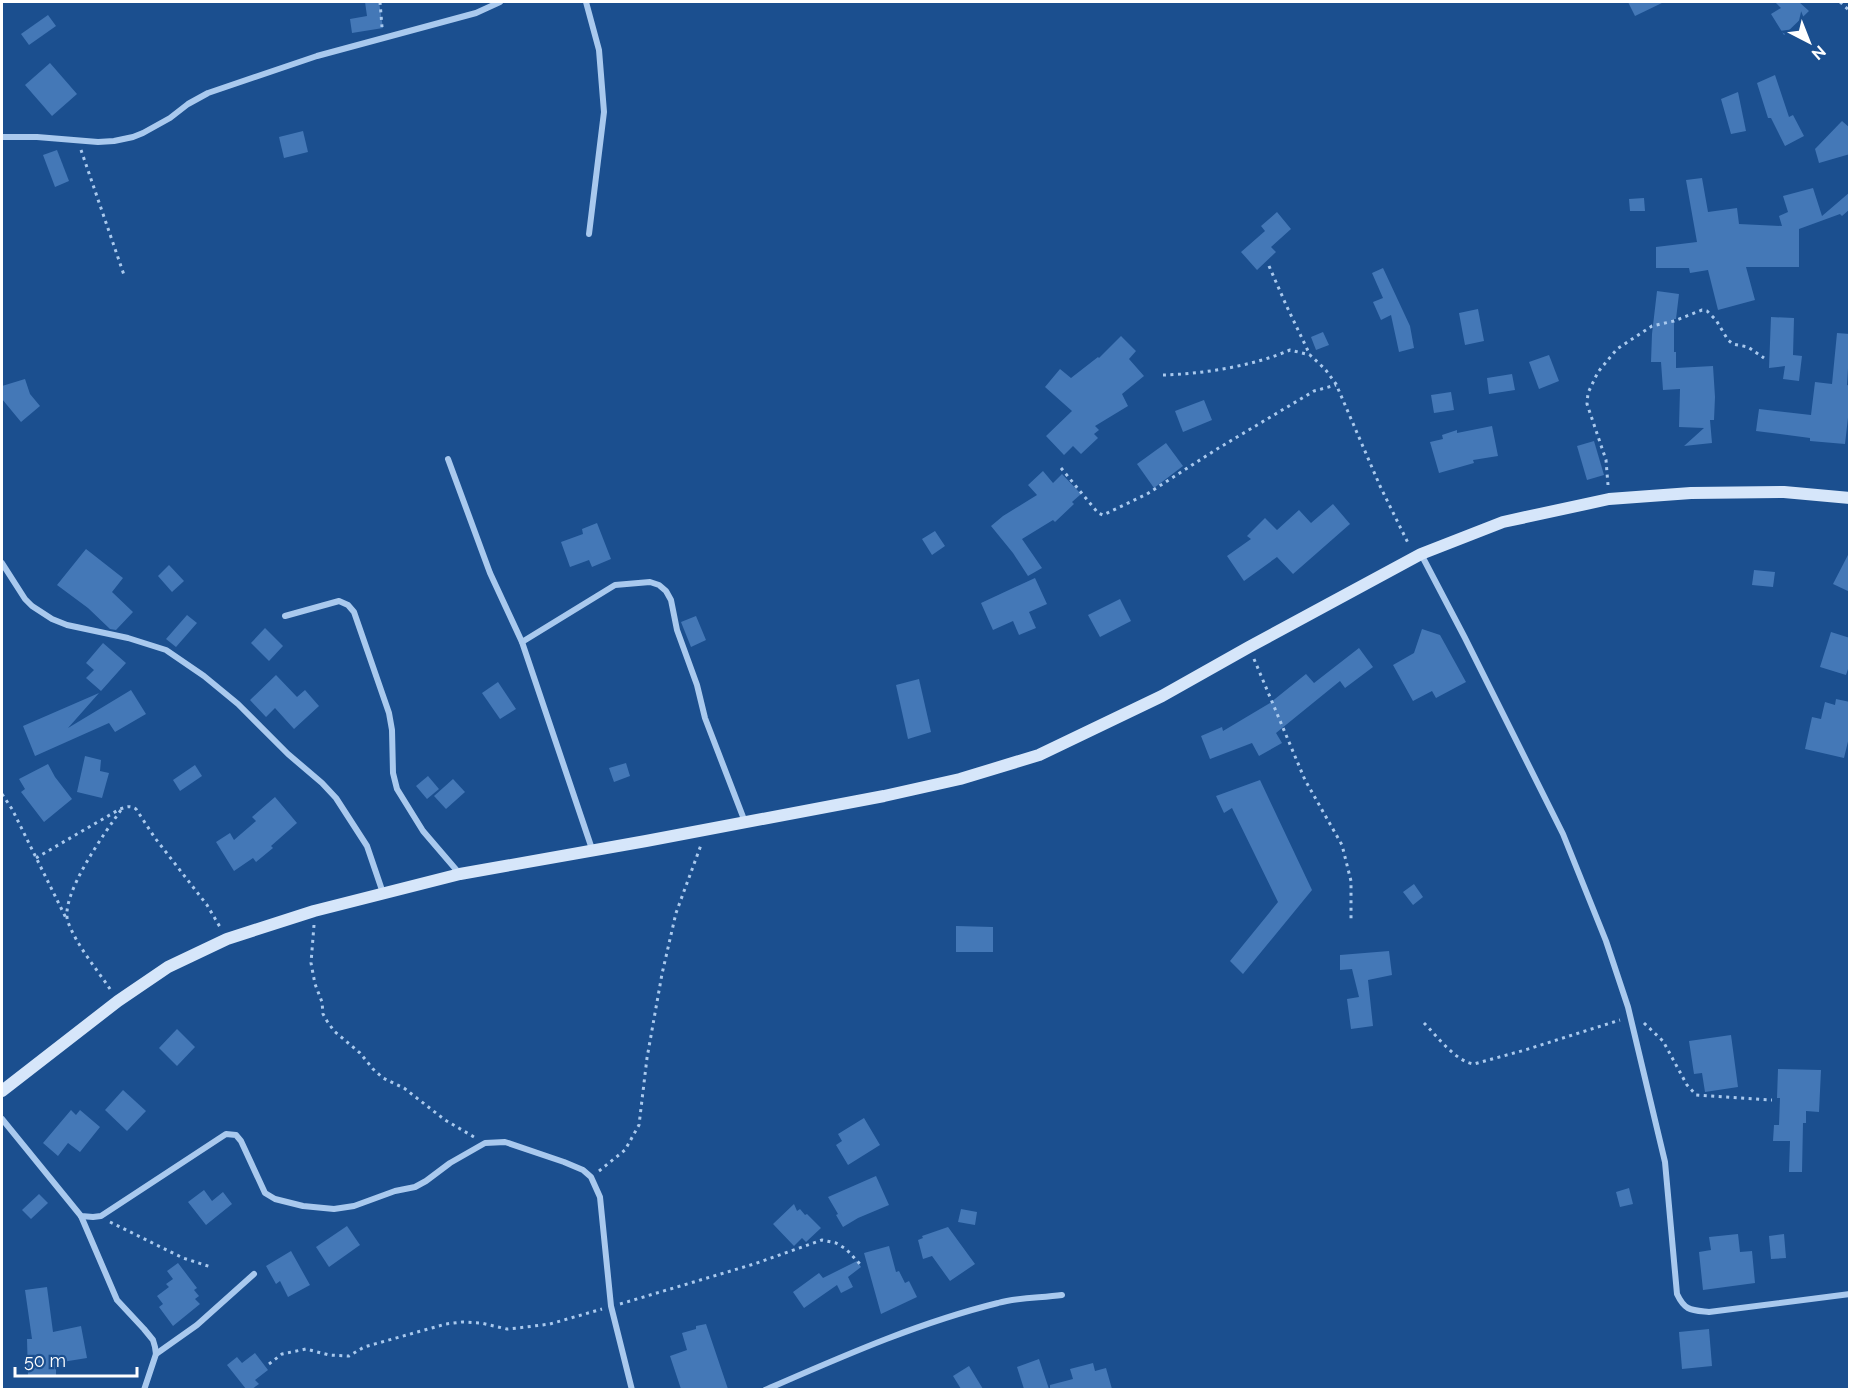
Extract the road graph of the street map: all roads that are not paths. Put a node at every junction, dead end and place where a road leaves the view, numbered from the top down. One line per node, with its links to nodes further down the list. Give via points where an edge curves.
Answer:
1 (500, 2): 3 (street, via 476,13 317,56 208,93 133,137 114,141)
2 (586, 2): 4 (street, via 599,50 604,112)
3 (2, 137)
4 (589, 234)
5 (448, 459): 10 (street, via 490,573)
6 (1850, 498): 7 (main road, via 1784,492 1608,499 1503,522)
7 (1418, 556): 11 (main road, via 1162,696 1039,755 960,779); 19 (street, via 1475,658 1563,834 1606,941 1628,1007 1665,1162 1677,1294 1682,1304 1709,1312)
8 (2, 563): 14 (street, via 25,599 52,619 166,650 238,704 336,798 367,846)
9 (285, 616): 13 (street, via 339,601 354,612 389,713 397,789 423,831)
10 (522, 642): 11 (street, via 615,585 659,585 671,600 705,718); 12 (street)
11 (745, 822): 12 (main road)
12 (592, 849): 13 (main road)
13 (460, 874): 14 (main road)
14 (383, 893): 15 (main road, via 227,939 168,967 118,1000)
15 (2, 1091)
16 (2, 1119): 17 (street)
17 (81, 1216): 21 (street, via 117,1300 153,1340); 23 (street, via 101,1216 226,1134 236,1135 241,1141 265,1193 303,1206 334,1209 415,1187 485,1143 520,1146 583,1170 591,1177 600,1197 612,1306)
18 (254, 1274): 21 (street, via 197,1325)
19 (1850, 1294)
20 (1062, 1295): 24 (street, via 1000,1302 916,1327)
21 (156, 1354): 22 (street)
22 (144, 1389)
23 (632, 1389)
24 (765, 1389)

